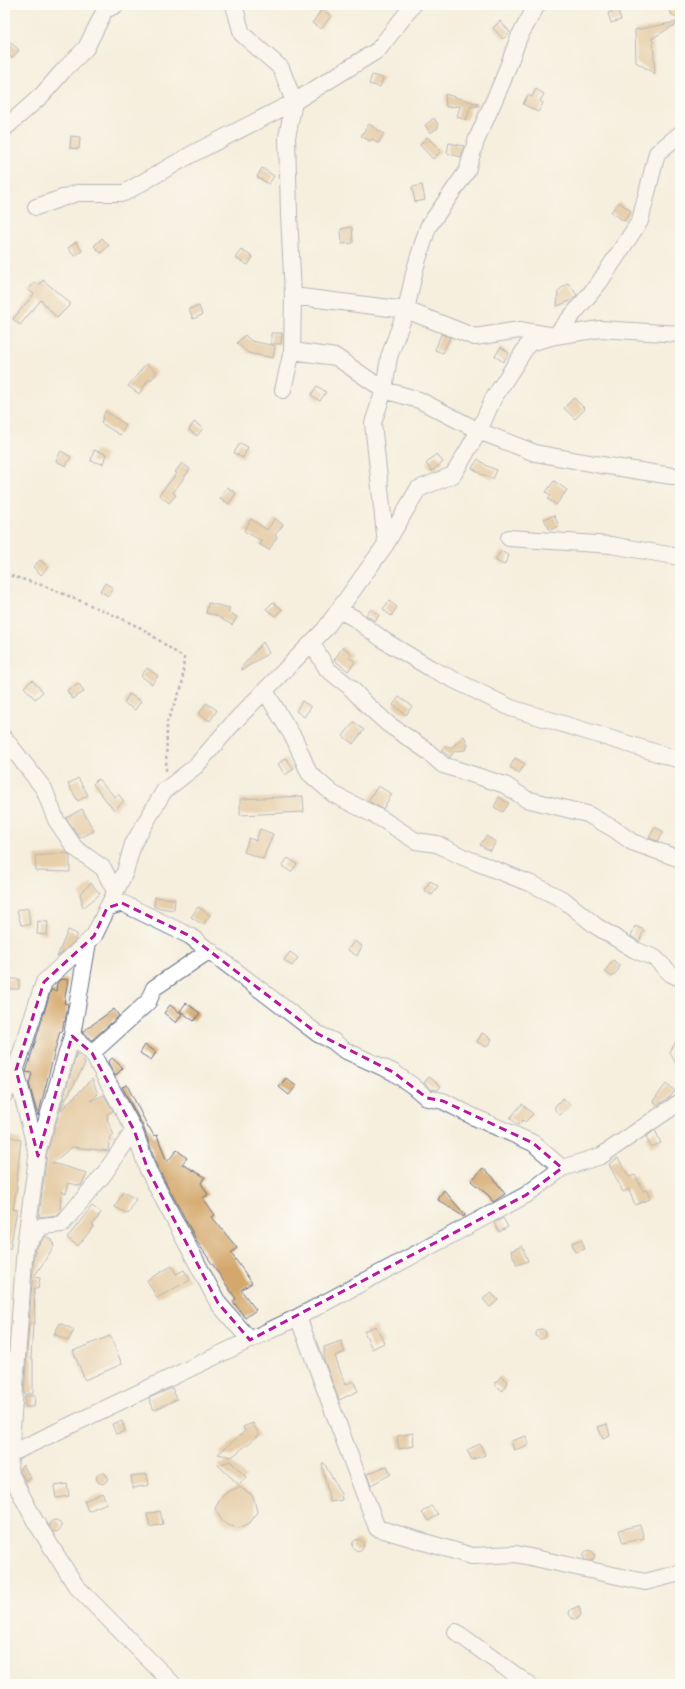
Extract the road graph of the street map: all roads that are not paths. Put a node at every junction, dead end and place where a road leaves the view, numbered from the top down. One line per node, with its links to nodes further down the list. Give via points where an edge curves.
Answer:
1 (116, 5): 6 (street, via 105,10 86,48 42,96)
2 (234, 5): 5 (street, via 242,34 281,68)
3 (413, 5): 5 (street, via 378,50)
4 (537, 5): 10 (street, via 519,37 476,141 467,171 428,227)
5 (294, 102): 8 (street, via 192,154 124,193 77,193); 9 (street, via 287,137)
6 (5, 128)
7 (680, 134): 12 (street, via 657,153 640,221 599,283)
8 (36, 207)
9 (293, 296): 10 (street); 13 (street)
10 (406, 310): 12 (street, via 475,337 519,330); 15 (street, via 389,357)
11 (680, 334): 12 (street, via 600,329)
12 (555, 336): 16 (street, via 529,343 493,399)
13 (292, 351): 14 (street); 15 (street, via 336,357)
14 (283, 390)
15 (384, 390): 16 (street, via 419,400); 19 (street, via 372,424)
16 (479, 431): 17 (street, via 535,453); 19 (street, via 453,475 418,489)
17 (680, 476)
18 (509, 538): 20 (street, via 611,545)
19 (386, 544): 21 (street)
20 (680, 557)
21 (338, 610): 22 (street); 25 (street, via 430,668 511,708)
22 (312, 643): 23 (street); 26 (street, via 326,669 350,687 388,724 443,765 506,785 526,800 587,814 632,842)
23 (265, 691): 27 (street, via 196,766 164,791 133,844 125,872); 31 (street, via 295,740 309,773 333,794 382,819 416,841 437,844 564,900 596,926 634,950 655,958 671,974)
24 (5, 739): 27 (street, via 44,789 56,820 75,848 104,868)
25 (680, 760)
26 (680, 859)
27 (115, 891): 28 (street)
28 (107, 908): 29 (street, via 94,936); 30 (street, via 122,903 190,936)
29 (88, 942): 32 (street); 34 (street, via 44,982)
30 (210, 950): 33 (street, via 154,988 148,1002); 39 (street, via 318,1034 344,1050 393,1072 427,1098 443,1101 533,1142)
31 (680, 978)
32 (72, 1036): 33 (street); 38 (street)
33 (92, 1052): 37 (street)
34 (16, 1070): 35 (street); 38 (street)
35 (5, 1094)
36 (680, 1102): 39 (street, via 601,1156)
37 (134, 1130): 40 (street, via 104,1174 62,1224 42,1226); 42 (street, via 148,1170 218,1303)
38 (38, 1156): 40 (street)
39 (562, 1168): 41 (street, via 526,1195)
40 (25, 1246): 43 (street)
41 (298, 1318): 42 (street); 44 (street, via 377,1528 472,1556 516,1554 645,1582)
42 (250, 1340): 43 (street)
43 (8, 1464): 46 (street, via 35,1521 76,1586)
44 (680, 1573)
45 (456, 1632): 47 (street)
46 (173, 1684)
47 (528, 1684)

